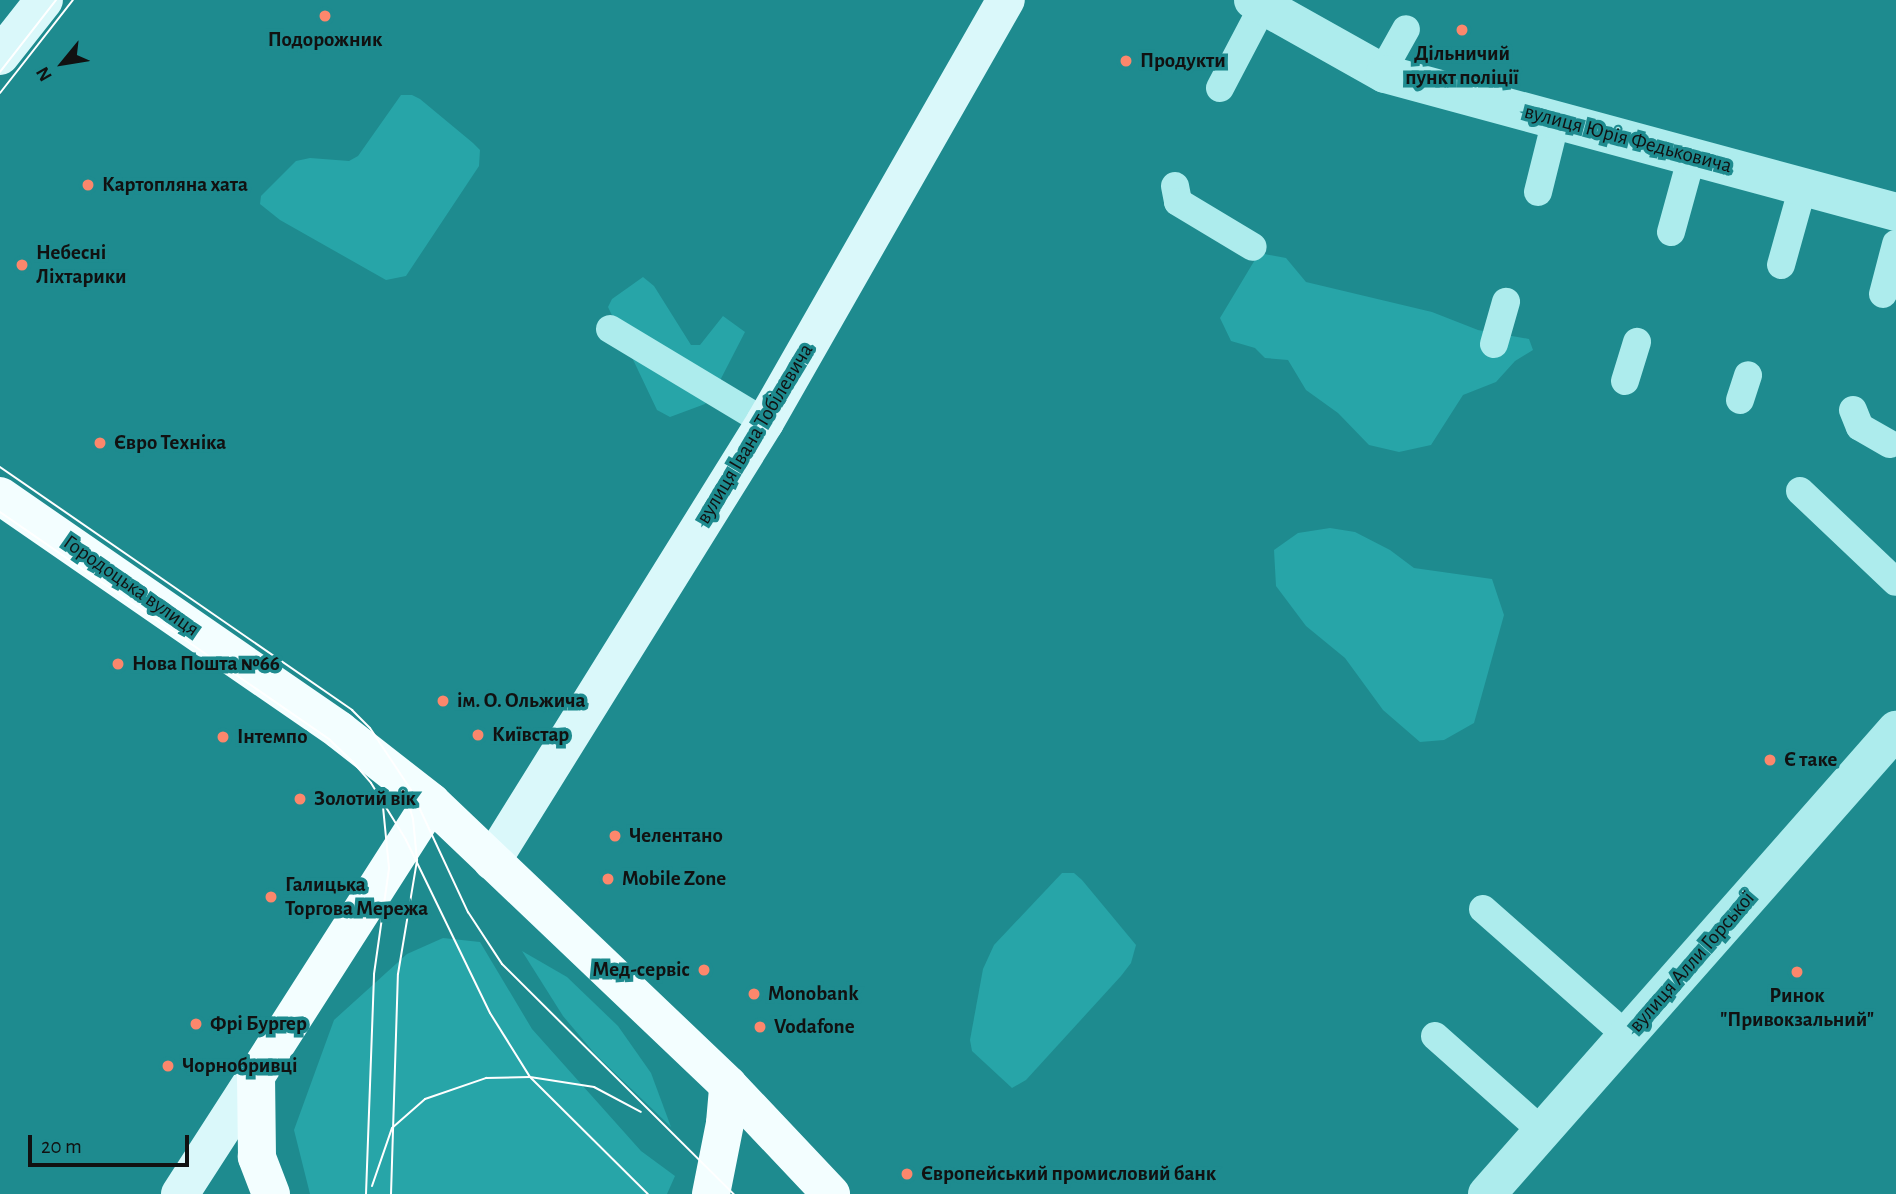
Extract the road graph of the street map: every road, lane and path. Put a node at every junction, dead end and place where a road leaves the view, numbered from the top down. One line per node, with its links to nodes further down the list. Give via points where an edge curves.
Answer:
1 (44, 0): 5 (lane)
2 (1006, 0): 25 (main road, вулиця Івана Тобілевича)
3 (1258, 3): 6 (street, вулиця Юрія Федьковича); 7 (lane)
4 (1406, 29): 6 (lane)
5 (0, 56)
6 (1382, 72): 8 (street, вулиця Юрія Федьковича)
7 (1220, 88)
8 (1556, 120): 9 (street, вулиця Юрія Федьковича); 12 (lane)
9 (1692, 156): 11 (street, вулиця Юрія Федьковича); 14 (lane)
10 (1175, 186): 16 (lane, via 1178,202)
11 (1802, 187): 13 (street, вулиця Юрія Федьковича); 17 (lane)
12 (1538, 192)
13 (1896, 212)
14 (1671, 232)
15 (1896, 244): 18 (lane)
16 (1253, 247)
17 (1782, 265)
18 (1883, 294)
19 (1506, 302): 22 (lane)
20 (610, 329): 25 (lane)
21 (1637, 342): 23 (lane)
22 (1494, 344)
23 (1625, 382)
24 (1853, 410): 26 (lane, via 1860,427)
25 (765, 422): 32 (main road, вулиця Івана Тобілевича)
26 (1890, 444)
27 (1800, 491): 29 (lane)
28 (0, 496): 31 (main road, Городоцька вулиця, via 338,730)
29 (1896, 582)
30 (1896, 730): 35 (street, вулиця Алли Горської)
31 (431, 802): 32 (main road, Городоцька вулиця); 36 (main road)
32 (492, 861): 37 (main road, Городоцька вулиця)
33 (1483, 909): 35 (lane)
34 (1435, 1036): 38 (lane)
35 (1626, 1036): 38 (street, вулиця Алли Горської)
36 (256, 1076): 39 (main road); 40 (main road, via 257,1157)
37 (728, 1085): 41 (main road); 42 (main road)
38 (1543, 1132): 43 (street, вулиця Алли Горської)
39 (180, 1194)
40 (271, 1194)
41 (710, 1194)
42 (831, 1194)
43 (1487, 1194)

